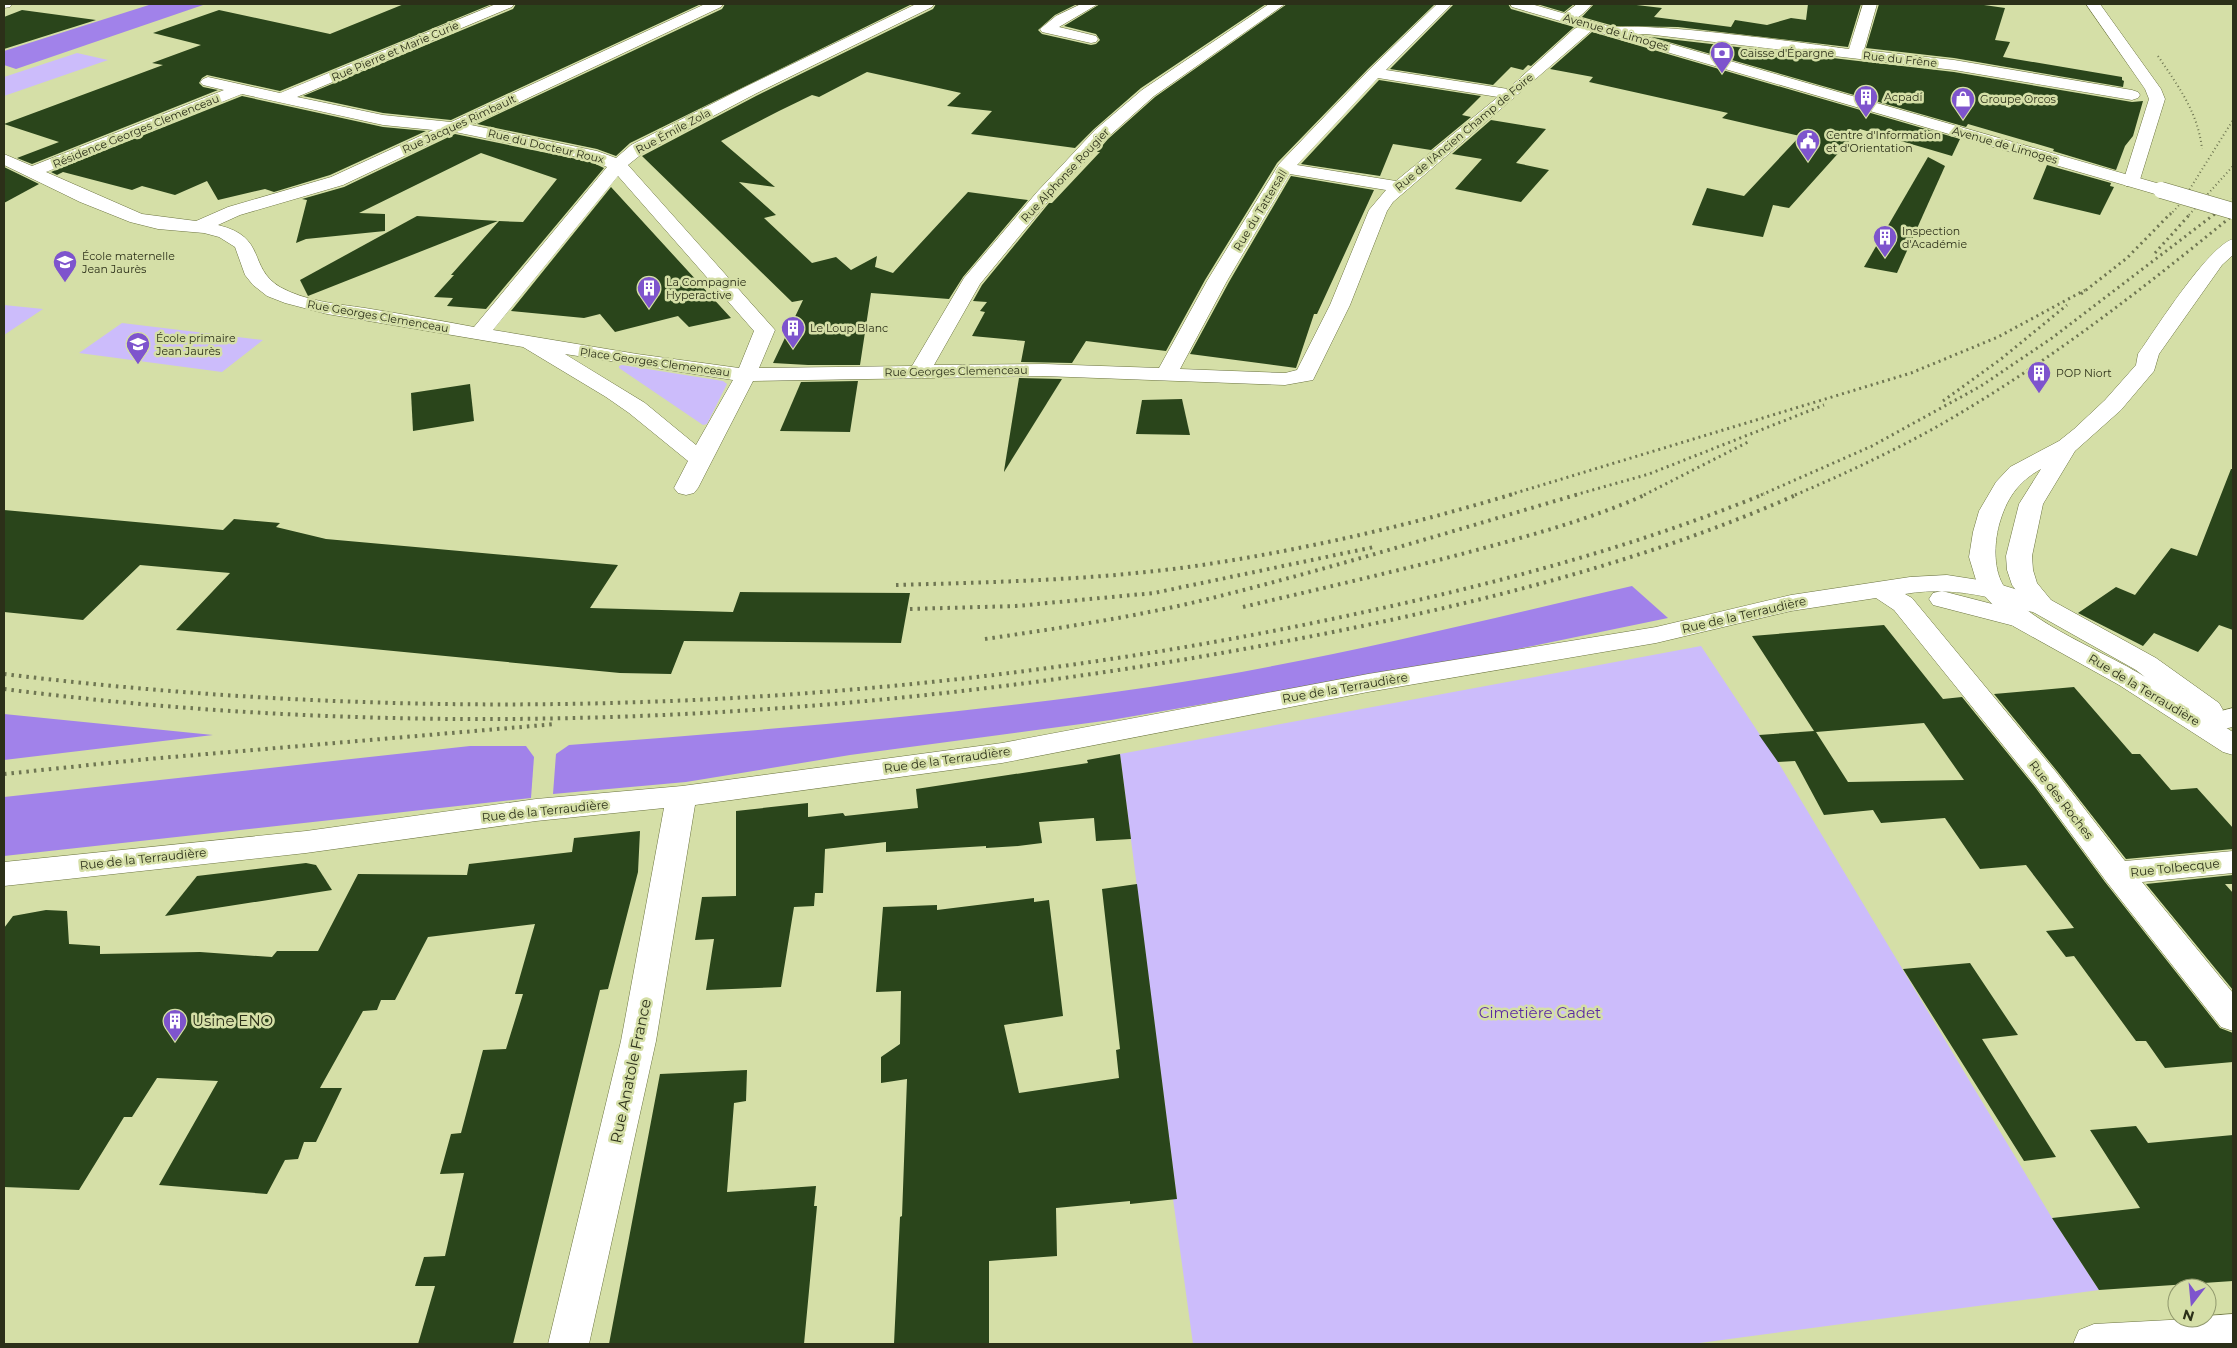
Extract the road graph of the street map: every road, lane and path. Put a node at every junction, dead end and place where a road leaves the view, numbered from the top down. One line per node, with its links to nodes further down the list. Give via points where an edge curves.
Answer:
1 (507, 4): 21 (street, Rue Pierre et Marie Curie)
2 (716, 4): 22 (street, Rue Jacques Rimbault)
3 (927, 4): 24 (street, Rue Émile Zola, via 637,149)
4 (1090, 4): 13 (street, via 1047,29)
5 (1278, 4): 34 (street, Rue Alphonse Rougier, via 1148,93 1101,134 1043,196 971,282)
6 (1445, 4): 16 (street, Rue du Tattersall)
7 (1517, 4): 11 (street, Avenue de Limoges)
8 (1585, 4): 11 (street)
9 (1870, 4): 15 (street)
10 (2094, 4): 27 (street, via 2157,99)
11 (1566, 18): 12 (street, Avenue de Limoges)
12 (1591, 25): 14 (street, Avenue de Limoges); 19 (street, Rue de l'Ancien Champ de Foire)
13 (1091, 38)
14 (1661, 38): 15 (street, Rue du Frêne); 27 (street, Avenue de Limoges)
15 (1855, 54): 20 (street, Rue du Frêne, via 1954,65)
16 (1374, 73): 19 (street); 25 (street, Rue du Tattersall)
17 (208, 82): 18 (street, Rue du Docteur Roux)
18 (241, 89): 21 (street, Rue du Docteur Roux); 26 (street, Résidence Georges Clemenceau)
19 (1510, 94): 28 (street, Rue de l'Ancien Champ de Foire)
20 (2132, 95)
21 (283, 97): 22 (street, Rue du Docteur Roux, via 383,120)
22 (454, 126): 24 (street, Rue du Docteur Roux, via 597,156); 30 (street, Rue Jacques Rimbault, via 337,180 234,211)
23 (4, 159): 26 (street, Rue Georges Clemenceau)
24 (618, 165): 32 (street, Rue Émile Zola); 36 (street, Rue du Docteur Roux, via 765,330)
25 (1285, 168): 28 (street); 35 (street, Rue du Tattersall, via 1217,280)
26 (30, 172): 30 (street, Rue Georges Clemenceau, via 136,218)
27 (2132, 182): 29 (street, Avenue de Limoges, bridge)
28 (1398, 187): 35 (street, Rue de l'Ancien Champ de Foire, via 1378,210 1340,305 1305,374 1285,379)
29 (2233, 211)
30 (196, 228): 32 (street, Rue Georges Clemenceau, via 219,231 238,240 248,251 260,281 296,301)
31 (2233, 245): 37 (street, via 2200,281 2148,354 2146,366 2113,405)
32 (479, 334): 33 (street, Rue Georges Clemenceau)
33 (529, 342): 36 (street, Place Georges Clemenceau); 38 (street, Place Georges Clemenceau, via 614,392)
34 (920, 371): 35 (street, Rue Georges Clemenceau, via 1044,370); 36 (street, Rue Georges Clemenceau)
35 (1166, 374)
36 (746, 375): 38 (street, Place Georges Clemenceau)
37 (2067, 446): 41 (street, via 2018,472 1991,511 1984,532 1982,557); 42 (street, via 2031,504 2018,556)
38 (700, 460): 39 (street)
39 (686, 488)
40 (1882, 590): 41 (street, Rue de la Terraudière, via 1947,583); 42 (street, Rue de la Terraudière); 44 (street, Rue de la Terraudière, via 1790,603 1656,635 1368,683 1002,753); 47 (street, Rue des Roches, via 1904,604 2046,779)
41 (1992, 590): 42 (street)
42 (2032, 613): 43 (street, Rue de la Terraudière, via 2113,670)
43 (2231, 728)
44 (682, 796): 46 (street, Rue de la Terraudière, via 536,810 306,842); 50 (street, Rue Anatole France, via 647,998)
45 (2233, 862): 47 (street, Rue Tolbecque)
46 (4, 874)
47 (2117, 874): 48 (street, Rue des Roches)
48 (2233, 1017)
49 (2233, 1334): 51 (street)
50 (569, 1344)
51 (2094, 1344)

